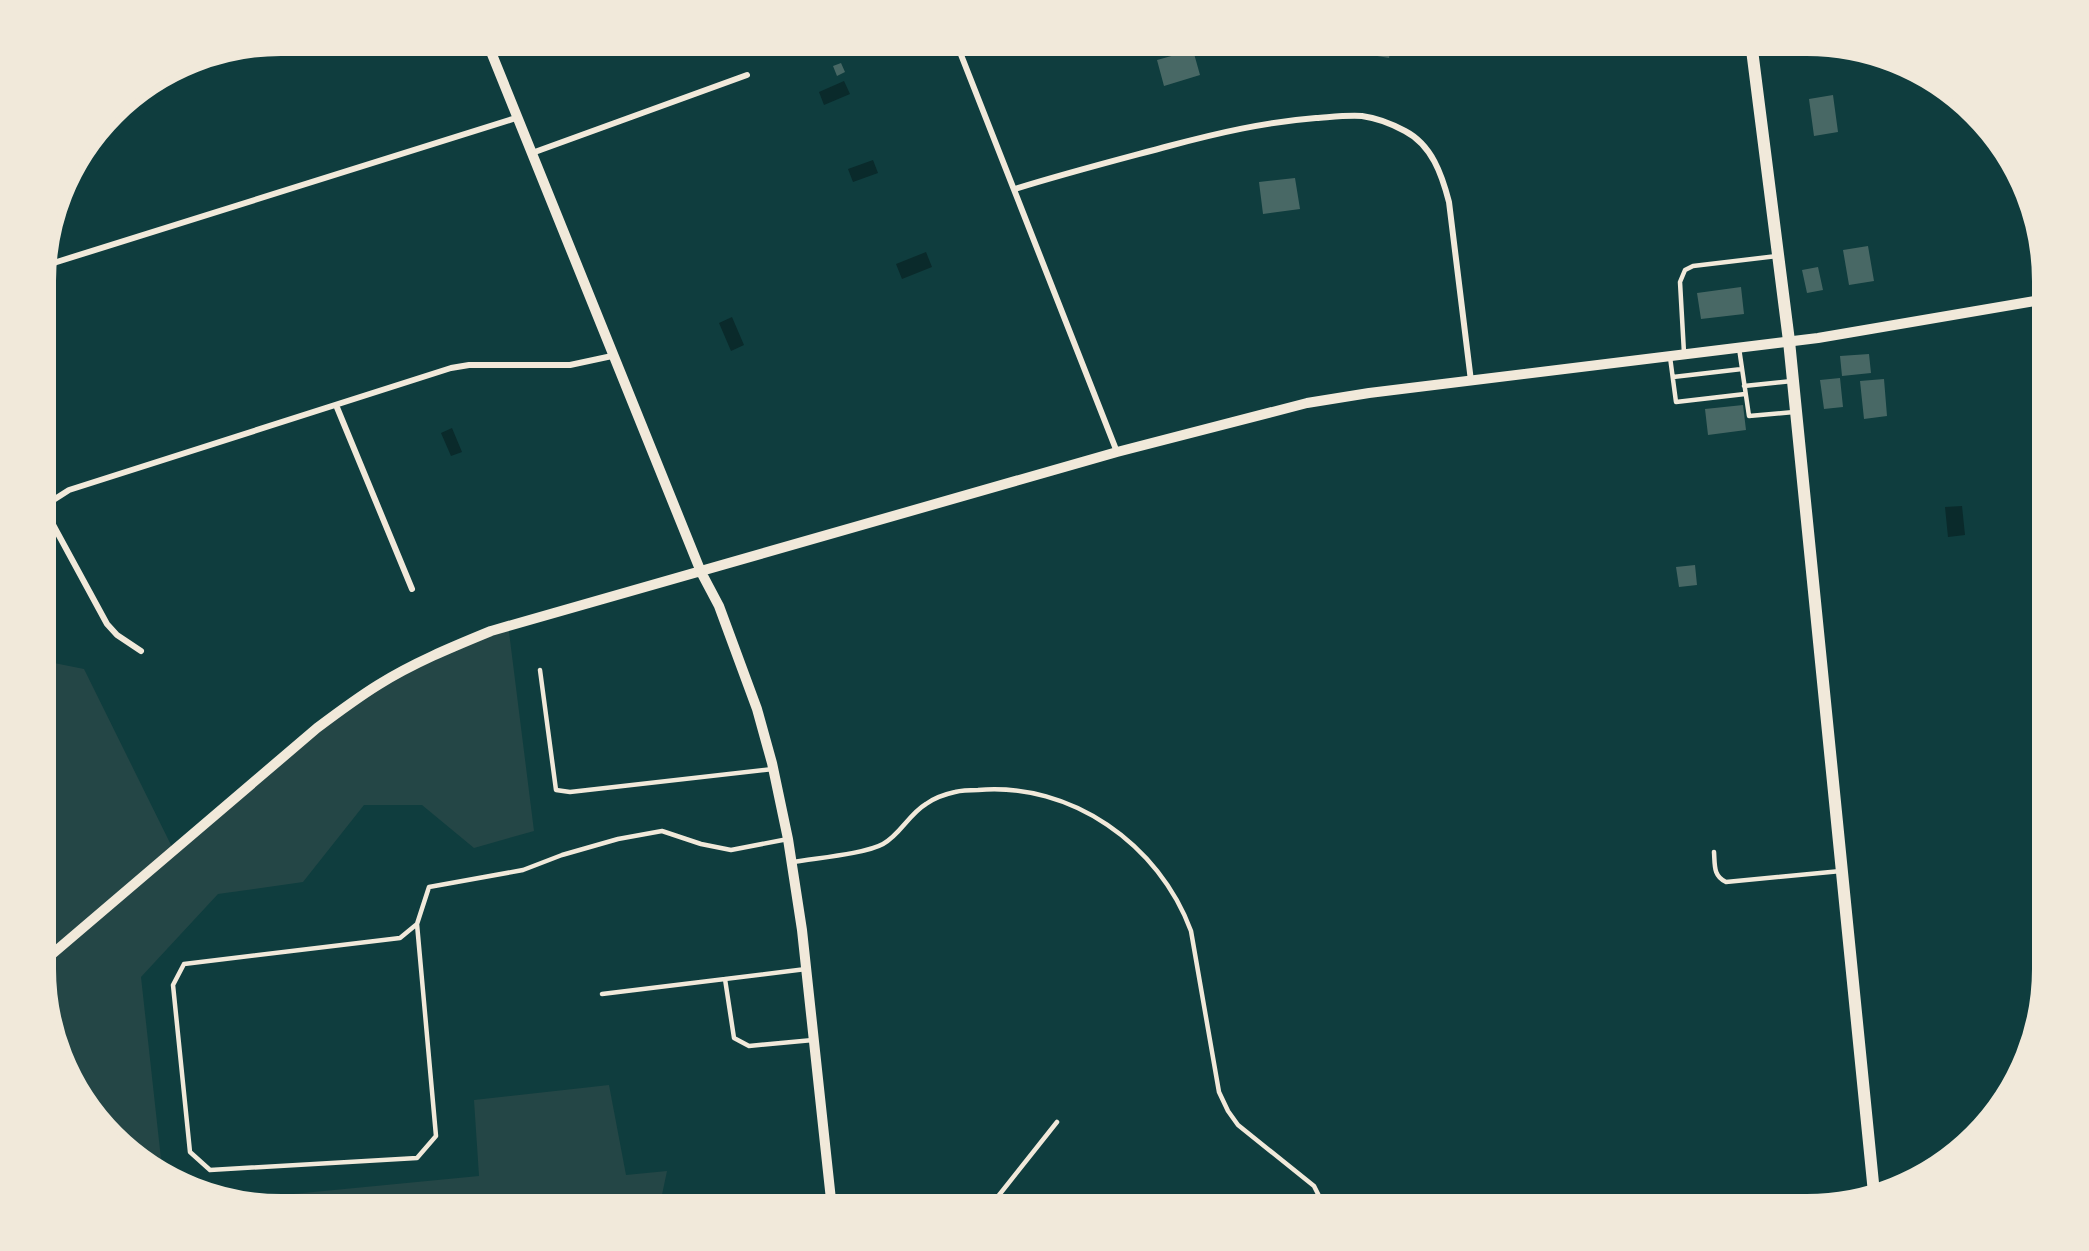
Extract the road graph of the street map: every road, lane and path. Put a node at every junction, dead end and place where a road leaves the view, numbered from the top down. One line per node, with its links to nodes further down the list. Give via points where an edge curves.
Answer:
1 (491, 52): 5 (street)
2 (960, 52): 7 (street)
3 (1752, 52): 8 (main road)
4 (747, 75): 6 (street)
5 (516, 118): 6 (street); 9 (street)
6 (531, 153): 13 (street)
7 (1015, 189): 19 (street, via 1260,123 1362,116 1383,121 1415,138 1433,159 1443,179); 24 (street)
8 (1778, 256): 11 (main road); 14 (lane, via 1685,270 1680,282)
9 (53, 263)
10 (2036, 301): 11 (street)
11 (1789, 341): 12 (street); 18 (main road)
12 (1739, 348): 14 (street); 16 (lane)
13 (612, 356): 22 (street, via 570,365 451,368); 27 (street)
14 (1684, 356): 15 (street)
15 (1670, 357): 17 (lane); 19 (street)
16 (1742, 369): 17 (lane); 20 (lane)
17 (1673, 377): 21 (lane, via 1676,402)
18 (1793, 380): 20 (lane); 23 (main road)
19 (1471, 381): 24 (street, via 1307,403)
20 (1744, 386): 21 (lane)
21 (1745, 394): 23 (lane, via 1749,416)
22 (336, 405): 25 (street, via 69,490); 28 (street)
23 (1797, 412): 35 (main road)
24 (1117, 452): 27 (street)
25 (52, 502)
26 (52, 522): 29 (street, via 107,624)
27 (701, 572): 31 (street, via 723,616 757,709); 37 (street, via 491,631 435,654 379,684 317,728)
28 (412, 589)
29 (141, 651)
30 (540, 670): 31 (lane, via 556,790 570,792)
31 (773, 769): 32 (street)
32 (788, 839): 34 (street); 36 (lane, via 731,850 662,831 618,839 523,870 429,887)
33 (1714, 852): 35 (lane, via 1716,874 1726,882)
34 (792, 862): 38 (street); 46 (lane, via 873,848 893,837 924,804 957,792 1014,789 1064,801 1115,828 1153,866 1185,913 1219,1092 1228,1111 1238,1125 1314,1186)
35 (1841, 871): 43 (main road)
36 (417, 924): 36 (lane, via 400,938 184,964 173,985 190,1152 210,1170 417,1158 436,1136)
37 (52, 954)
38 (806, 969): 39 (lane); 41 (street)
39 (725, 979): 40 (lane); 41 (lane, via 734,1038 749,1046)
40 (602, 994)
41 (814, 1040): 44 (street)
42 (1057, 1122): 45 (lane)
43 (1874, 1189)
44 (831, 1198)
45 (996, 1198)
46 (1320, 1198)

